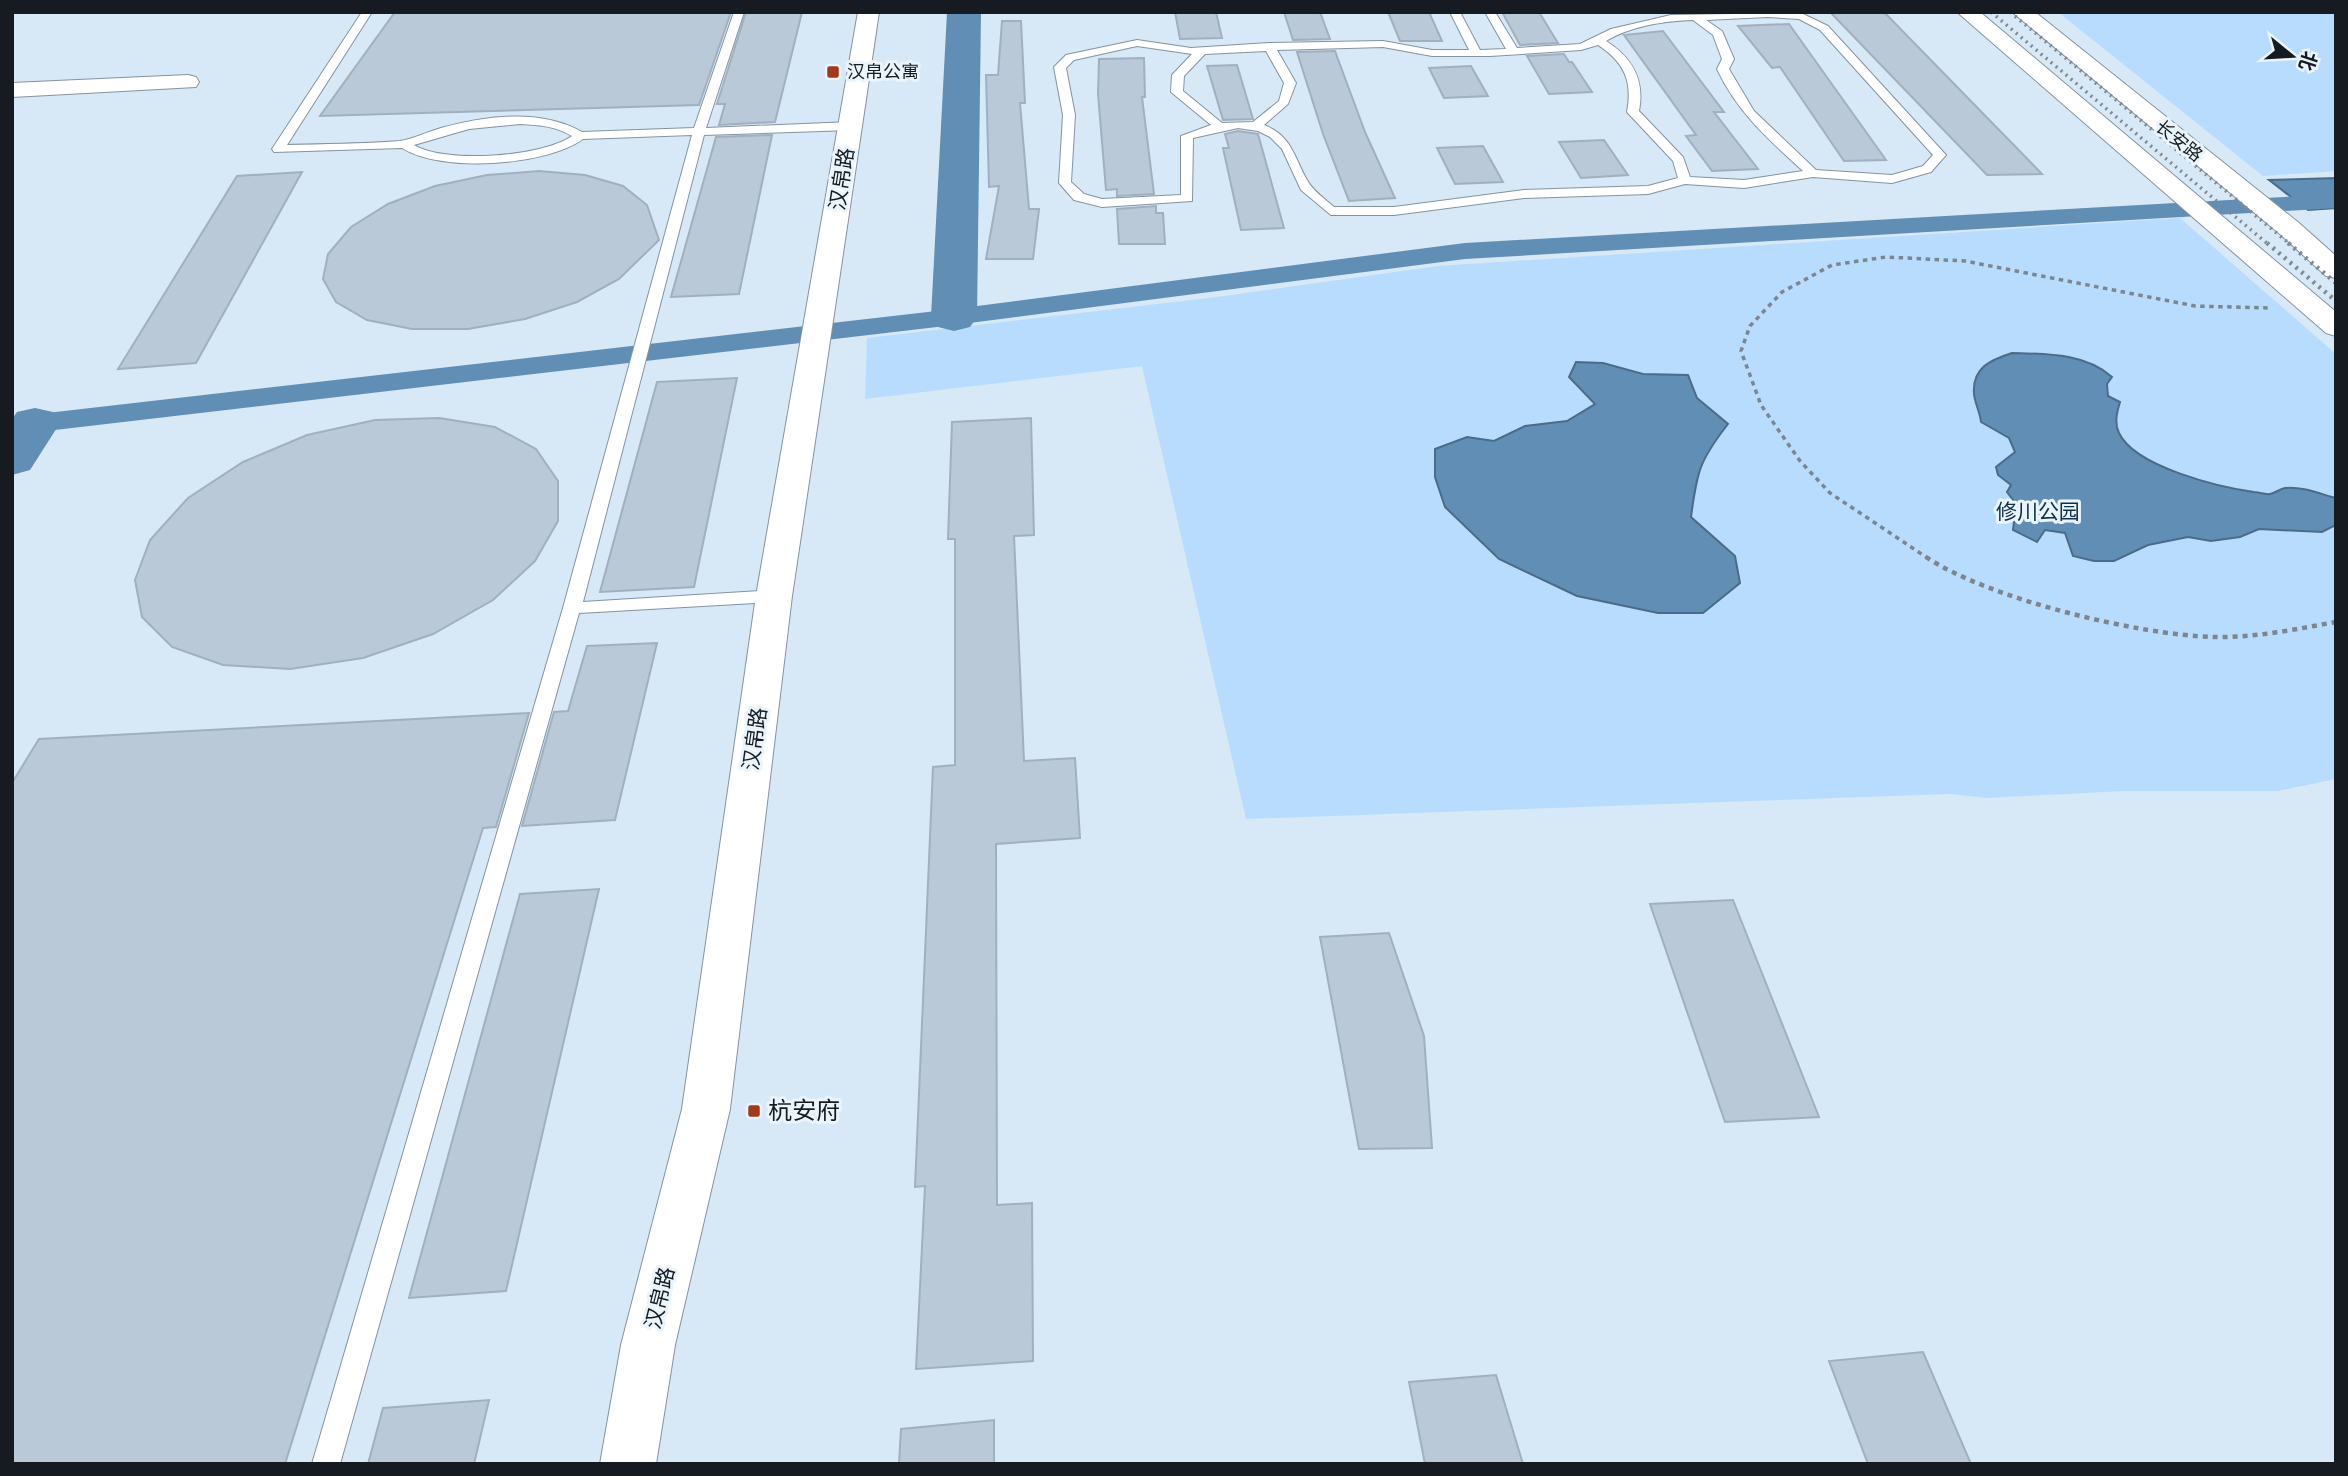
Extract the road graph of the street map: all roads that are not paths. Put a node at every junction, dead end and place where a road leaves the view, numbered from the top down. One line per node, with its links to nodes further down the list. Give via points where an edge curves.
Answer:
1 (367, 12): 21 (lane, via 278,149)
2 (739, 12): 19 (lane)
3 (869, 12): 17 (street, 汉帛路)
4 (1455, 12): 13 (lane)
5 (1490, 12): 12 (lane)
6 (1967, 12): 25 (street, 长安路)
7 (2022, 12): 24 (street, 长安路, via 2291,229)
8 (1695, 17): 9 (lane, via 1638,24); 22 (lane, via 1718,33 1728,59 1723,69 1732,92 1748,113); 22 (lane, via 1801,16 1824,28 1940,155 1927,169 1892,179)
9 (1599, 41): 12 (lane, via 1581,47); 23 (lane, via 1618,52 1629,68 1638,92 1633,112 1679,160)
10 (1269, 46): 11 (lane); 13 (lane, via 1383,44 1432,53); 18 (lane, via 1290,83 1284,102)
11 (1202, 50): 16 (lane, via 1178,75 1177,92); 16 (lane, via 1137,43 1070,57 1060,67 1069,115 1065,183 1079,197 1102,202 1187,198 1187,136)
12 (1514, 52): 13 (lane)
13 (1476, 53)
14 (188, 82): 15 (street)
15 (12, 90)
16 (1218, 125): 18 (lane)
17 (851, 126): 19 (lane); 26 (street, 汉帛路)
18 (1255, 127): 23 (lane, via 1286,145 1304,185 1331,211 1394,212 1524,194 1648,190)
19 (699, 132): 20 (lane); 27 (lane)
20 (580, 136): 21 (lane, via 570,127 550,122 508,121 460,125); 21 (lane, via 576,142 553,149 490,159 424,155)
21 (405, 144)
22 (1813, 173): 23 (lane, via 1744,184)
23 (1685, 180)
24 (2336, 271)
25 (2336, 327)
26 (774, 596): 27 (lane); 29 (street, 汉帛路, via 706,1109 648,1345)
27 (572, 608): 28 (lane)
28 (326, 1464)
29 (628, 1464)

